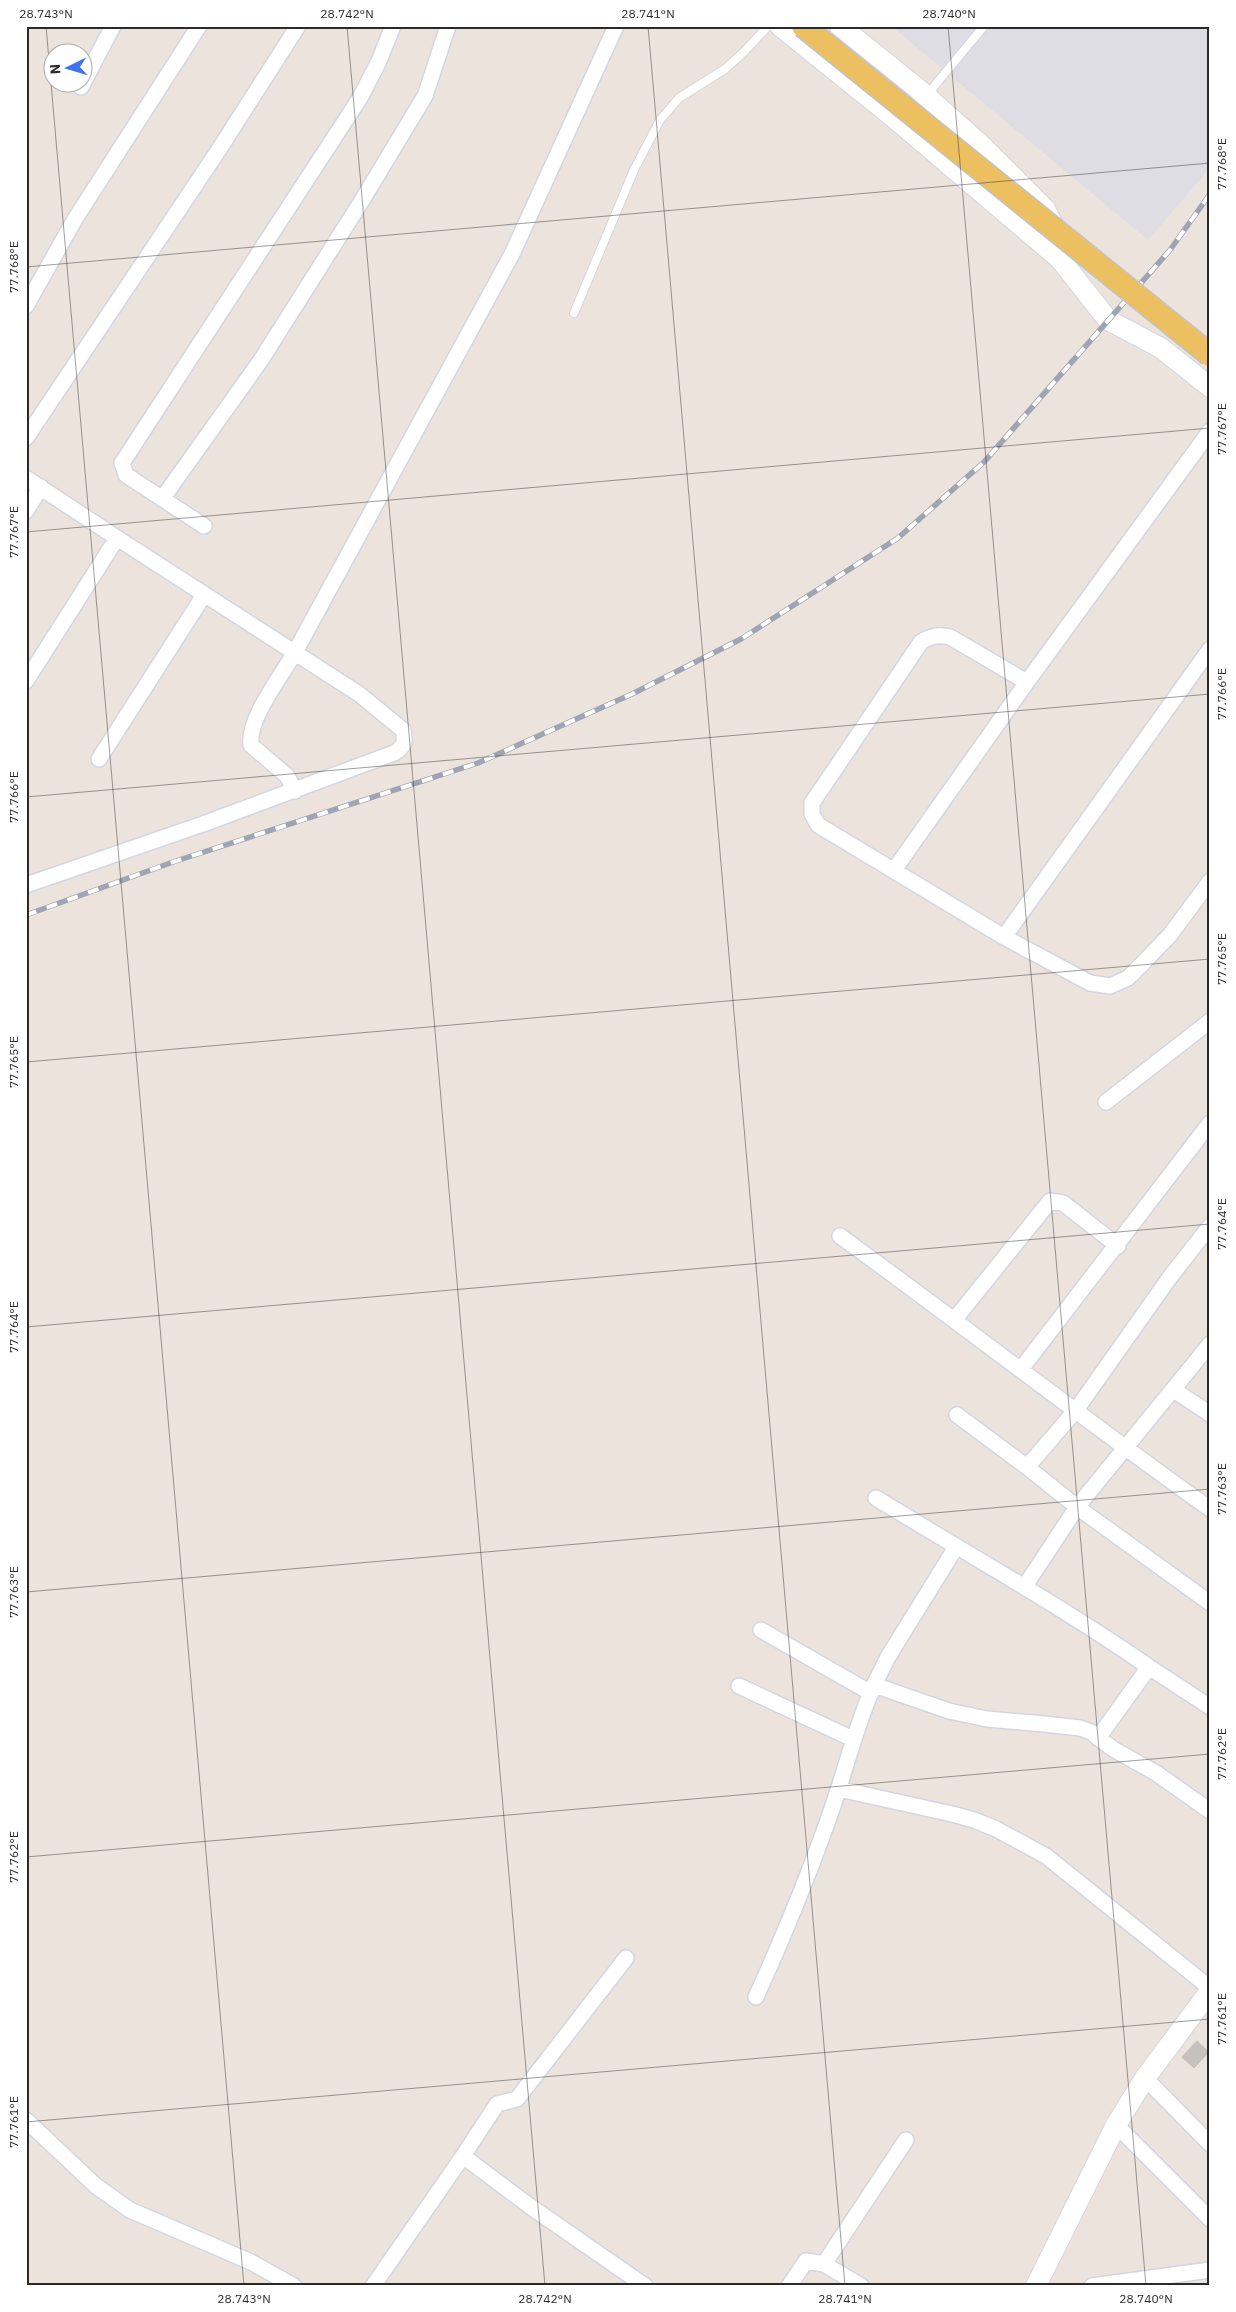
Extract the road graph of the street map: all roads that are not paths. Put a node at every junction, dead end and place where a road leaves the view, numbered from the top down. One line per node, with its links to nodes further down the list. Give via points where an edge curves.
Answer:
1 (113, 26): 12 (street)
2 (199, 26): 15 (street, via 75,219)
3 (298, 26): 20 (street)
4 (393, 26): 23 (street, via 360,98 122,463 126,475)
5 (448, 26): 23 (street, via 425,96 366,194 261,360)
6 (616, 26): 29 (street, via 512,254)
7 (768, 26): 16 (lane, via 746,51 725,69 679,98 660,120 634,170)
8 (780, 26): 14 (street, via 893,117)
9 (803, 26): 17 (main road, bridge)
10 (840, 26): 13 (street)
11 (984, 26): 13 (lane)
12 (92, 66)
13 (926, 96): 14 (street, via 1045,209 1060,241)
14 (1060, 260): 18 (street, via 1108,320 1161,348)
15 (26, 306)
16 (574, 313)
17 (1210, 355)
18 (1210, 387)
19 (1210, 431): 32 (street)
20 (26, 438)
21 (26, 478): 22 (street)
22 (41, 487): 24 (street); 26 (street)
23 (162, 499): 25 (street)
24 (26, 511)
25 (204, 526)
26 (118, 538): 27 (street); 31 (street)
27 (204, 595): 29 (street); 33 (street)
28 (1210, 649): 30 (street)
29 (294, 654): 34 (street, via 249,735 251,745 287,776); 34 (street, via 359,694 404,730 406,739 394,754)
30 (1203, 673): 38 (street)
31 (26, 681)
32 (1027, 682): 35 (street); 35 (street, via 950,637 934,636 920,642 812,802 812,814 818,825)
33 (99, 759)
34 (295, 790): 37 (street)
35 (894, 870): 38 (street)
36 (1210, 881): 38 (street, via 1170,935 1128,978 1110,986 1090,983)
37 (26, 884)
38 (1004, 937)
39 (1210, 1021): 40 (street)
40 (1106, 1102)
41 (1210, 1123): 44 (street)
42 (1210, 1226): 49 (street)
43 (840, 1236): 45 (street)
44 (1118, 1246): 45 (street, via 1062,1203 1050,1201); 47 (street)
45 (955, 1319): 47 (street)
46 (1210, 1344): 48 (street)
47 (1022, 1370): 49 (street)
48 (1174, 1390): 50 (street); 52 (street)
49 (1076, 1410): 52 (street); 53 (street)
50 (1210, 1414)
51 (957, 1415): 53 (street)
52 (1126, 1449): 55 (street); 56 (street)
53 (1027, 1467): 55 (street)
54 (876, 1498): 57 (street)
55 (1078, 1508): 58 (street); 59 (street)
56 (1210, 1509)
57 (956, 1547): 58 (street); 63 (street, via 888,1657)
58 (1025, 1586): 61 (street)
59 (1210, 1603)
60 (761, 1630): 63 (street)
61 (1149, 1667): 64 (street); 65 (street)
62 (739, 1686): 66 (street)
63 (872, 1689): 65 (street, via 987,1720 1080,1728); 66 (street)
64 (1210, 1707)
65 (1098, 1738): 68 (street)
66 (853, 1739): 67 (street)
67 (839, 1790): 70 (street, via 974,1820 1046,1856); 71 (street, via 808,1875)
68 (1210, 1811)
69 (626, 1958): 77 (street, via 517,2099 498,2104)
70 (1210, 1989): 72 (street)
71 (756, 1996)
72 (1144, 2078): 74 (street); 76 (street)
73 (26, 2120): 82 (street, via 96,2186 130,2210 251,2262)
74 (1116, 2125): 78 (street); 87 (street)
75 (906, 2140): 79 (street)
76 (1210, 2144)
77 (463, 2156): 83 (street); 84 (street)
78 (1210, 2219)
79 (824, 2264): 85 (street, via 806,2261); 86 (street)
80 (1210, 2270): 81 (street)
81 (1143, 2283): 88 (street)
82 (294, 2286)
83 (373, 2286)
84 (645, 2286)
85 (789, 2286)
86 (861, 2286)
87 (1036, 2286)
88 (1092, 2286)

